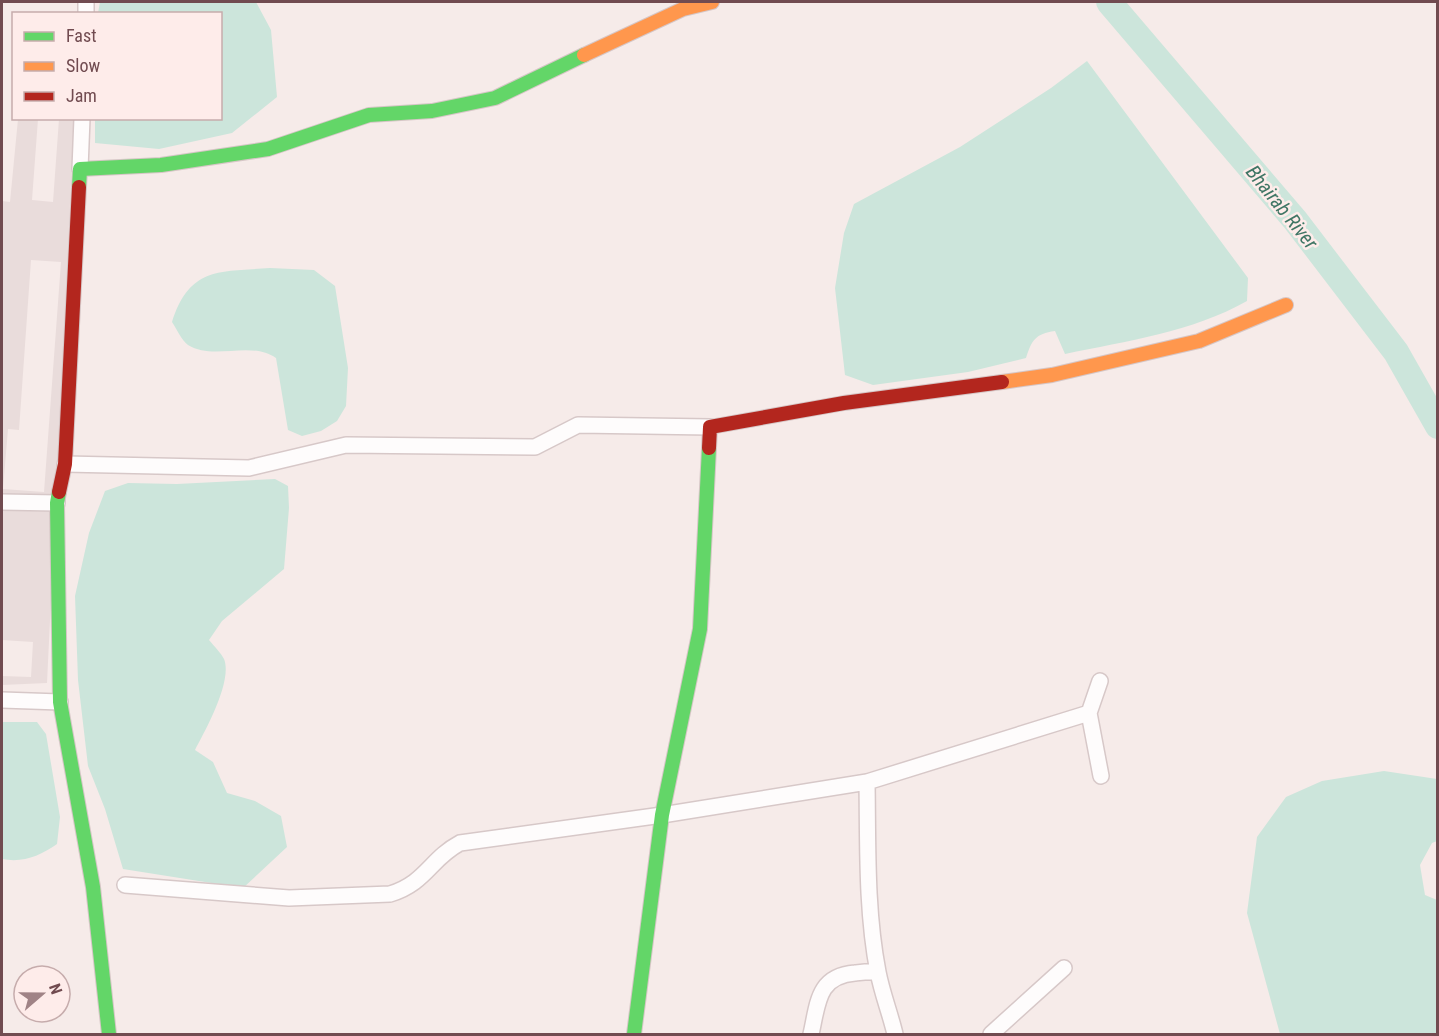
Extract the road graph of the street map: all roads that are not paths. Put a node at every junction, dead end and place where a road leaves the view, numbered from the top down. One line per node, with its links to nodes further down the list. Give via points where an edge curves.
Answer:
1 (712, 2): 3 (street, via 683,9 495,98 432,111 369,115 268,149 161,165)
2 (82, 120): 3 (street)
3 (80, 169): 6 (street)
4 (1286, 305): 5 (street, via 1199,341 1052,375)
5 (710, 427): 6 (street, via 578,425 535,447 346,445 249,468); 15 (street, via 700,629)
6 (65, 464): 8 (street)
7 (2, 502): 8 (street)
8 (57, 502): 11 (street)
9 (1100, 681): 12 (street)
10 (2, 700): 11 (street)
11 (60, 702): 19 (street, via 93,887)
12 (1089, 713): 13 (street); 14 (street)
13 (1101, 776)
14 (867, 782): 15 (street); 18 (street, via 870,904)
15 (662, 816): 16 (street, via 460,843 444,851 417,881 390,894 289,898); 20 (street)
16 (125, 885)
17 (1064, 968): 23 (street)
18 (878, 972): 21 (street, via 833,977 820,993); 22 (street)
19 (109, 1035)
20 (634, 1035)
21 (811, 1035)
22 (895, 1035)
23 (990, 1035)

